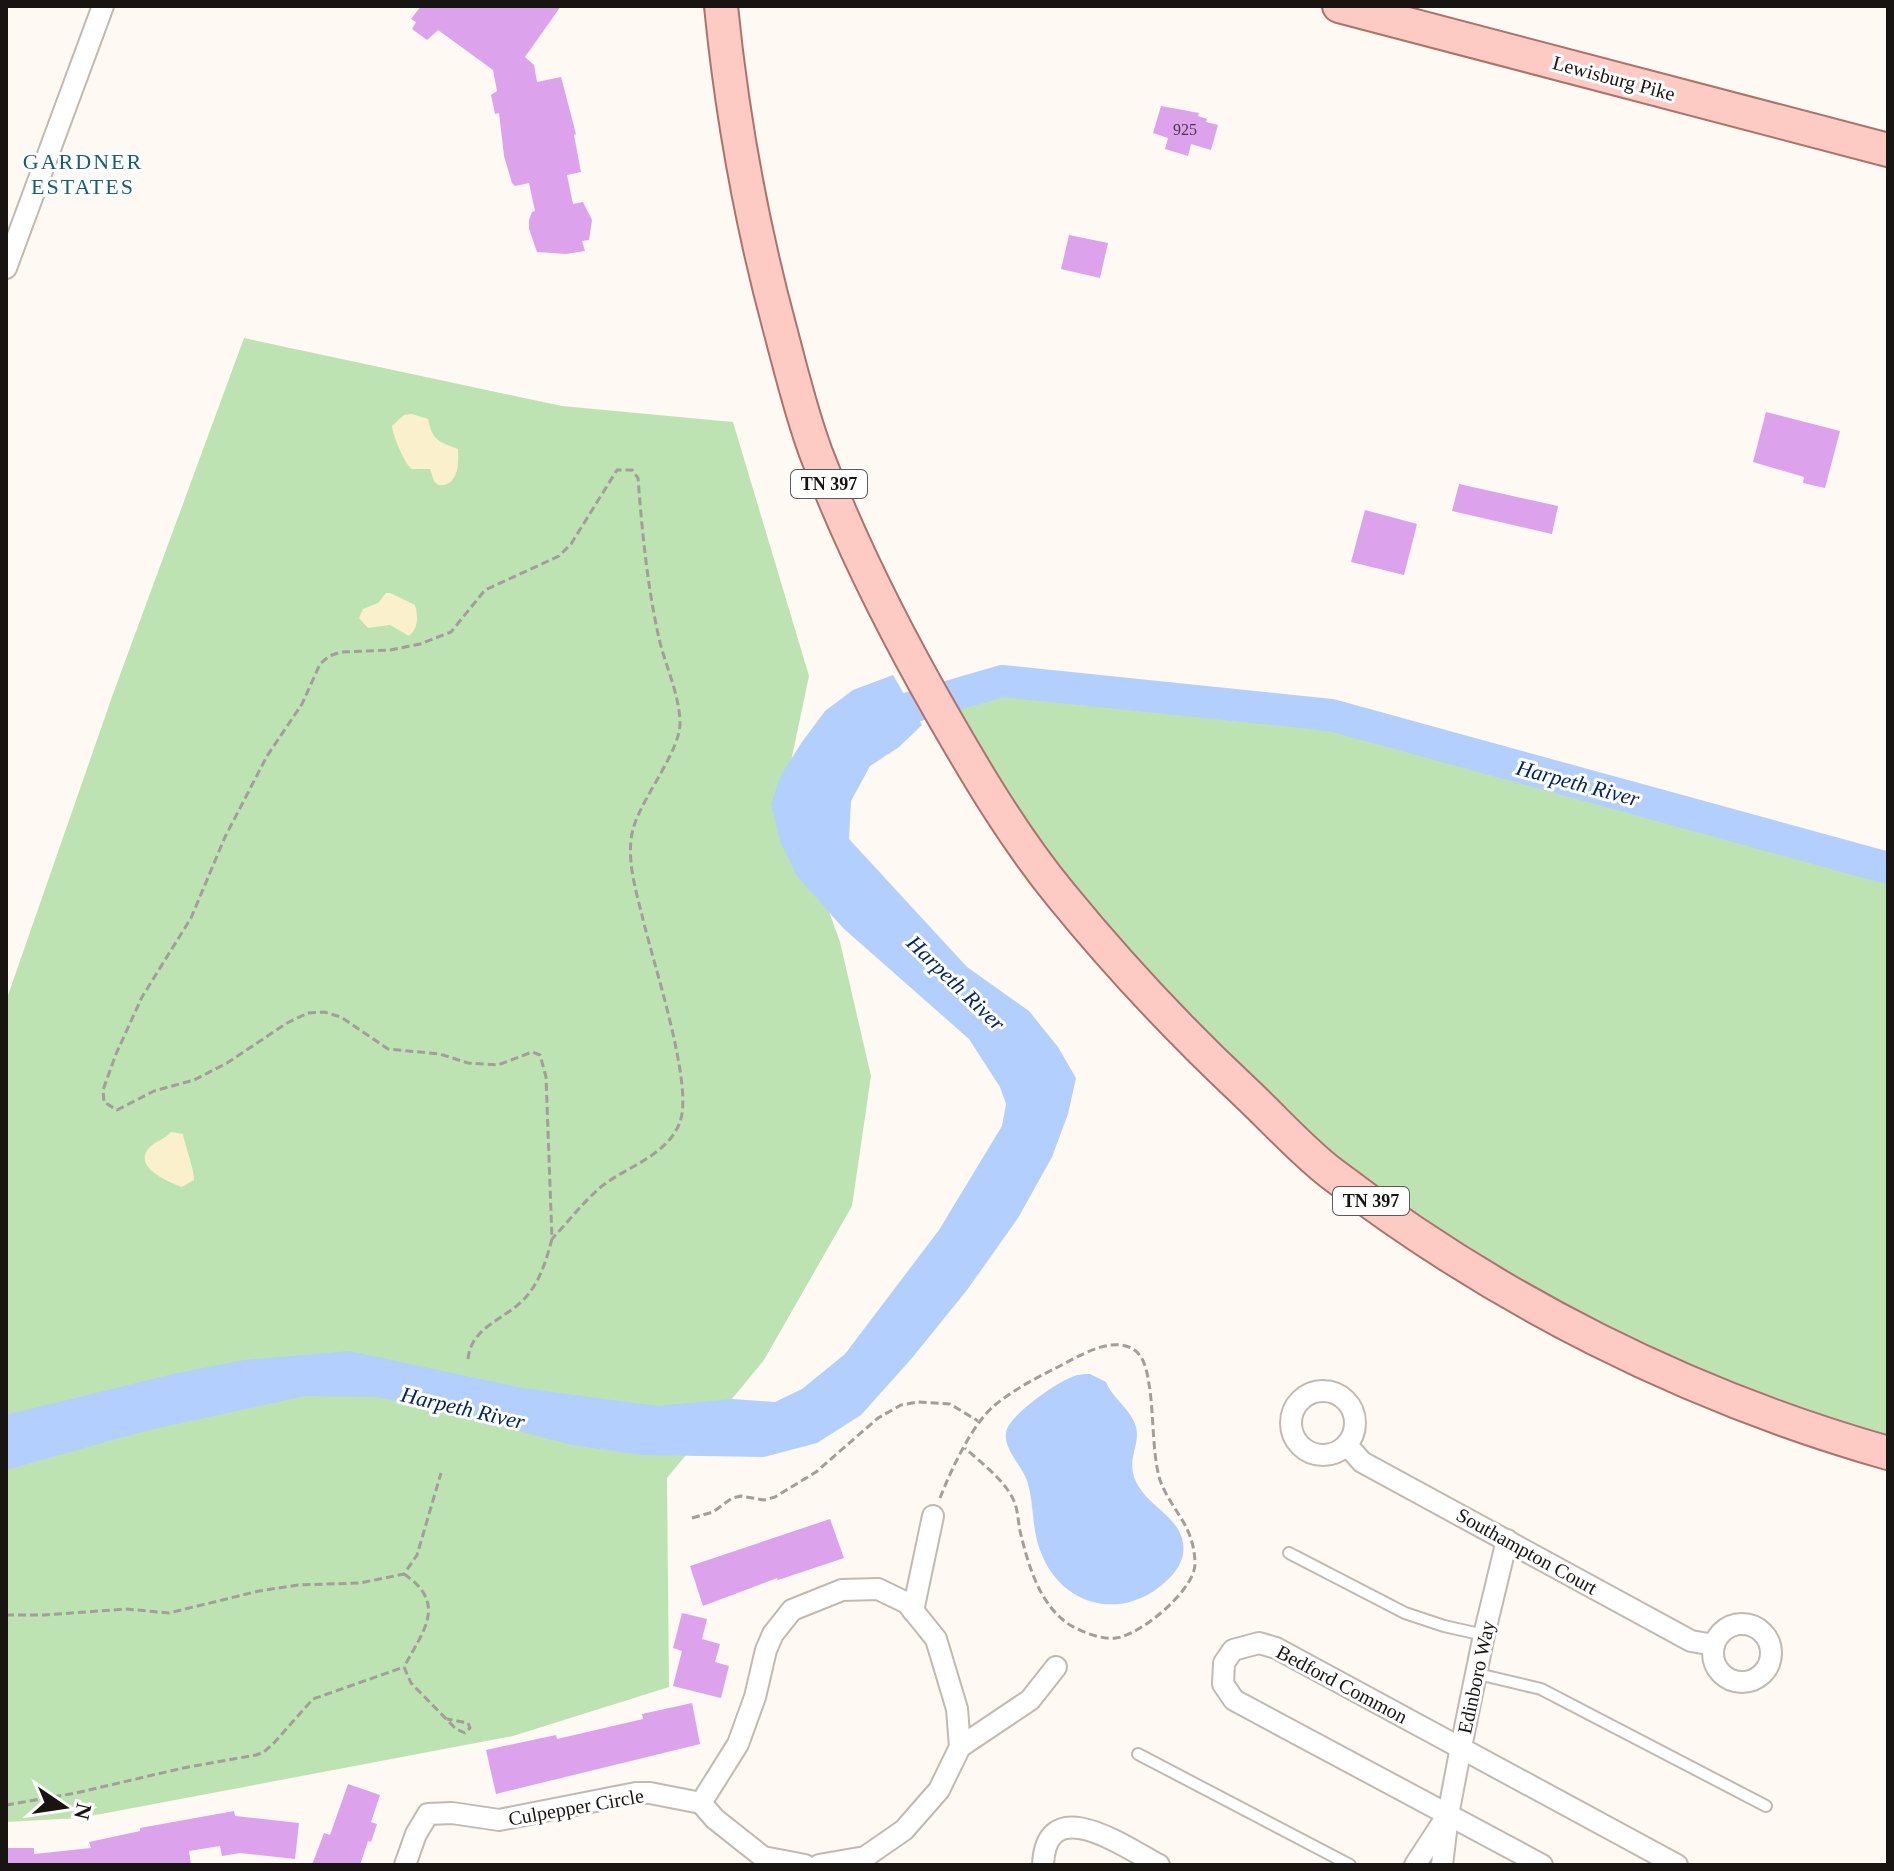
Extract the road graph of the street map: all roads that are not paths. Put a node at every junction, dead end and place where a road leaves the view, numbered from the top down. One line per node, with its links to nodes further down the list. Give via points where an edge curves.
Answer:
1 (103, 6): 5 (street)
2 (721, 6): 7 (main road, TN 397, via 755,232 814,449 898,637 979,779 1057,891 1186,1036 1328,1170 1445,1251 1597,1340 1676,1378)
3 (1339, 6): 4 (main road, Lewisburg Pike)
4 (1888, 150)
5 (6, 268)
6 (1347, 1445): 9 (street, Southampton Court, via 1362,1462)
7 (1888, 1453)
8 (933, 1516): 11 (street)
9 (1507, 1540): 12 (street, Edinboro Way); 13 (street, Southampton Court, via 1691,1641)
10 (1289, 1553): 12 (lane, via 1405,1613)
11 (913, 1611): 16 (street, via 941,1653 957,1709); 19 (street, via 878,1589 842,1590 792,1610 770,1642 738,1744)
12 (1484, 1635): 15 (street, Edinboro Way)
13 (1714, 1645)
14 (1056, 1667): 16 (street, via 1030,1700)
15 (1478, 1674): 17 (street, Edinboro Way); 20 (lane, via 1561,1698)
16 (960, 1747): 24 (street, via 939,1790 904,1830 865,1857)
17 (1461, 1747): 21 (street, Edinboro Way); 21 (street, Bedford Common, via 1276,1648 1246,1645 1233,1650 1224,1663 1223,1684 1234,1700); 31 (street, Bedford Common)
18 (1138, 1754): 27 (lane)
19 (701, 1803): 22 (street, Culpepper Circle, via 636,1793 499,1820 428,1814); 23 (street, via 763,1857)
20 (1766, 1806)
21 (1448, 1815): 28 (street, Edinboro Way); 29 (street, Edinboro Way); 30 (street, Bedford Common)
22 (405, 1865)
23 (805, 1865)
24 (819, 1865)
25 (1043, 1865): 26 (street, via 1045,1847 1055,1834 1072,1826 1089,1828)
26 (1159, 1865)
27 (1350, 1865)
28 (1415, 1865)
29 (1442, 1865)
30 (1542, 1865)
31 (1677, 1865)

